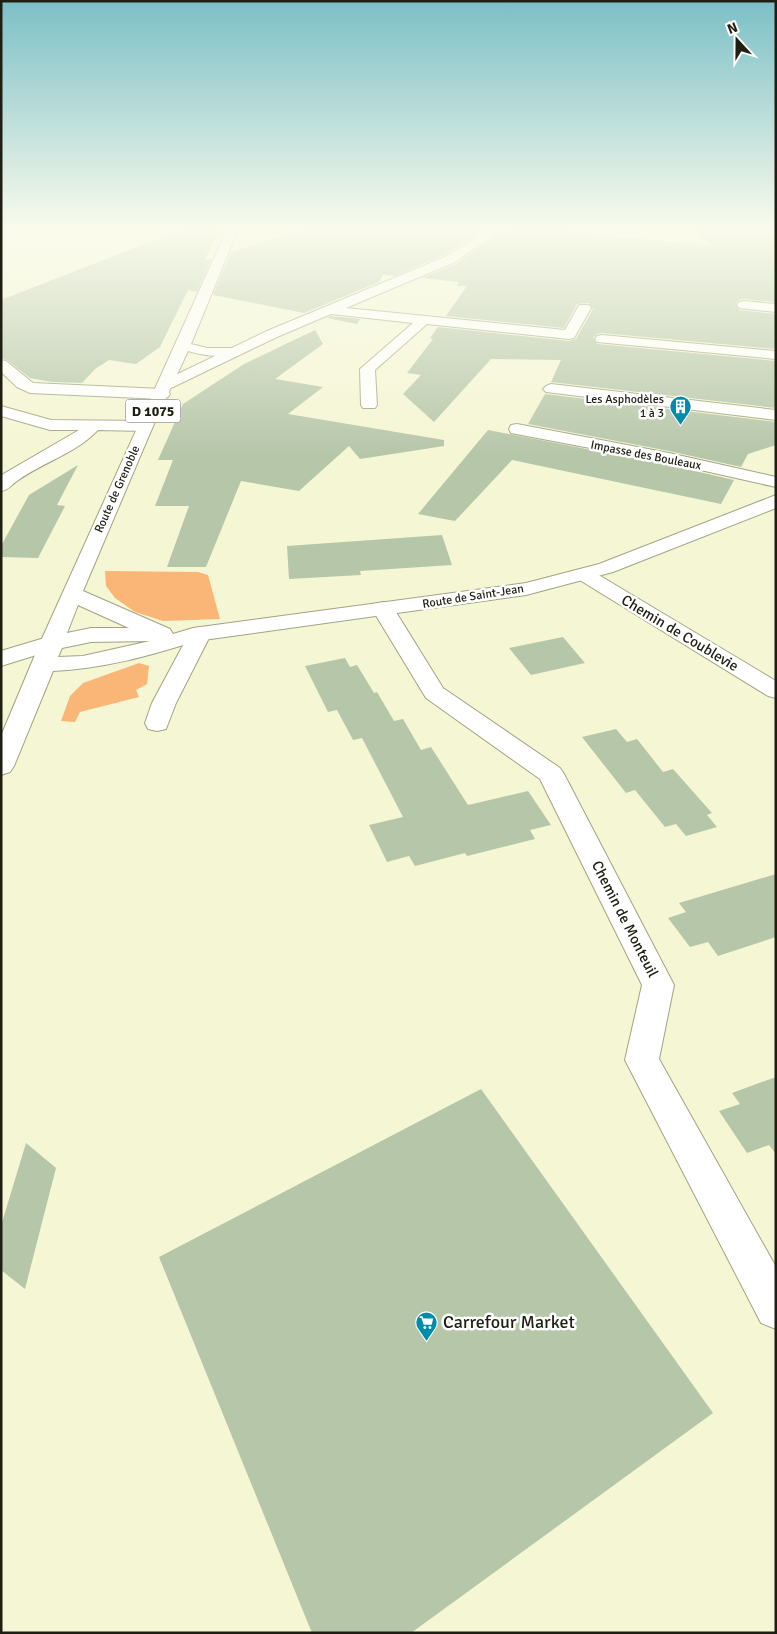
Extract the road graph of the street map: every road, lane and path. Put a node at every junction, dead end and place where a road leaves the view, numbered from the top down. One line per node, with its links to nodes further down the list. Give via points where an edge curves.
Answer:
1 (201, 303): 9 (street, Route de Grenoble / D 1075)
2 (345, 303): 6 (street)
3 (744, 305): 5 (street)
4 (584, 308): 7 (street, via 570,335)
5 (776, 308)
6 (329, 310): 7 (street); 10 (street)
7 (424, 320): 15 (street, via 367,369)
8 (602, 339): 11 (street)
9 (180, 353): 10 (street); 14 (street, Route de Grenoble / D 1075)
10 (231, 353): 14 (street)
11 (776, 355)
12 (1, 364): 14 (street, via 30,388)
13 (551, 389): 17 (street)
14 (164, 390): 18 (street, Route de Grenoble / D 1075)
15 (369, 405)
16 (1, 411): 19 (street, via 50,425)
17 (776, 415)
18 (145, 426): 19 (street); 26 (street, Route de Grenoble / D 1075)
19 (92, 427): 22 (street, via 81,438)
20 (517, 429): 21 (street, Impasse des Bouleaux, via 669,458)
21 (776, 484): 24 (street, Route de Saint-Jean)
22 (1, 486)
23 (776, 501): 24 (street, Route de Saint-Jean)
24 (742, 513): 25 (street, Route de Saint-Jean)
25 (585, 576): 27 (street, Route de Saint-Jean); 32 (street, Chemin de Coublevie)
26 (71, 594): 28 (street, Route de Saint-Jean); 30 (street, Route de Grenoble / D 1075)
27 (383, 609): 29 (street, Route de Saint-Jean); 35 (street, Chemin de Monteuil, via 434,693 551,774 658,985 642,1060)
28 (162, 634): 29 (street, Route de Saint-Jean); 30 (street, Route de Saint-Jean, via 91,635)
29 (197, 635): 30 (street, Route de Saint-Jean, via 83,663); 33 (street)
30 (47, 653): 31 (street); 34 (street, D 1075)
31 (1, 659)
32 (776, 691)
33 (157, 723)
34 (1, 766)
35 (776, 1308)

